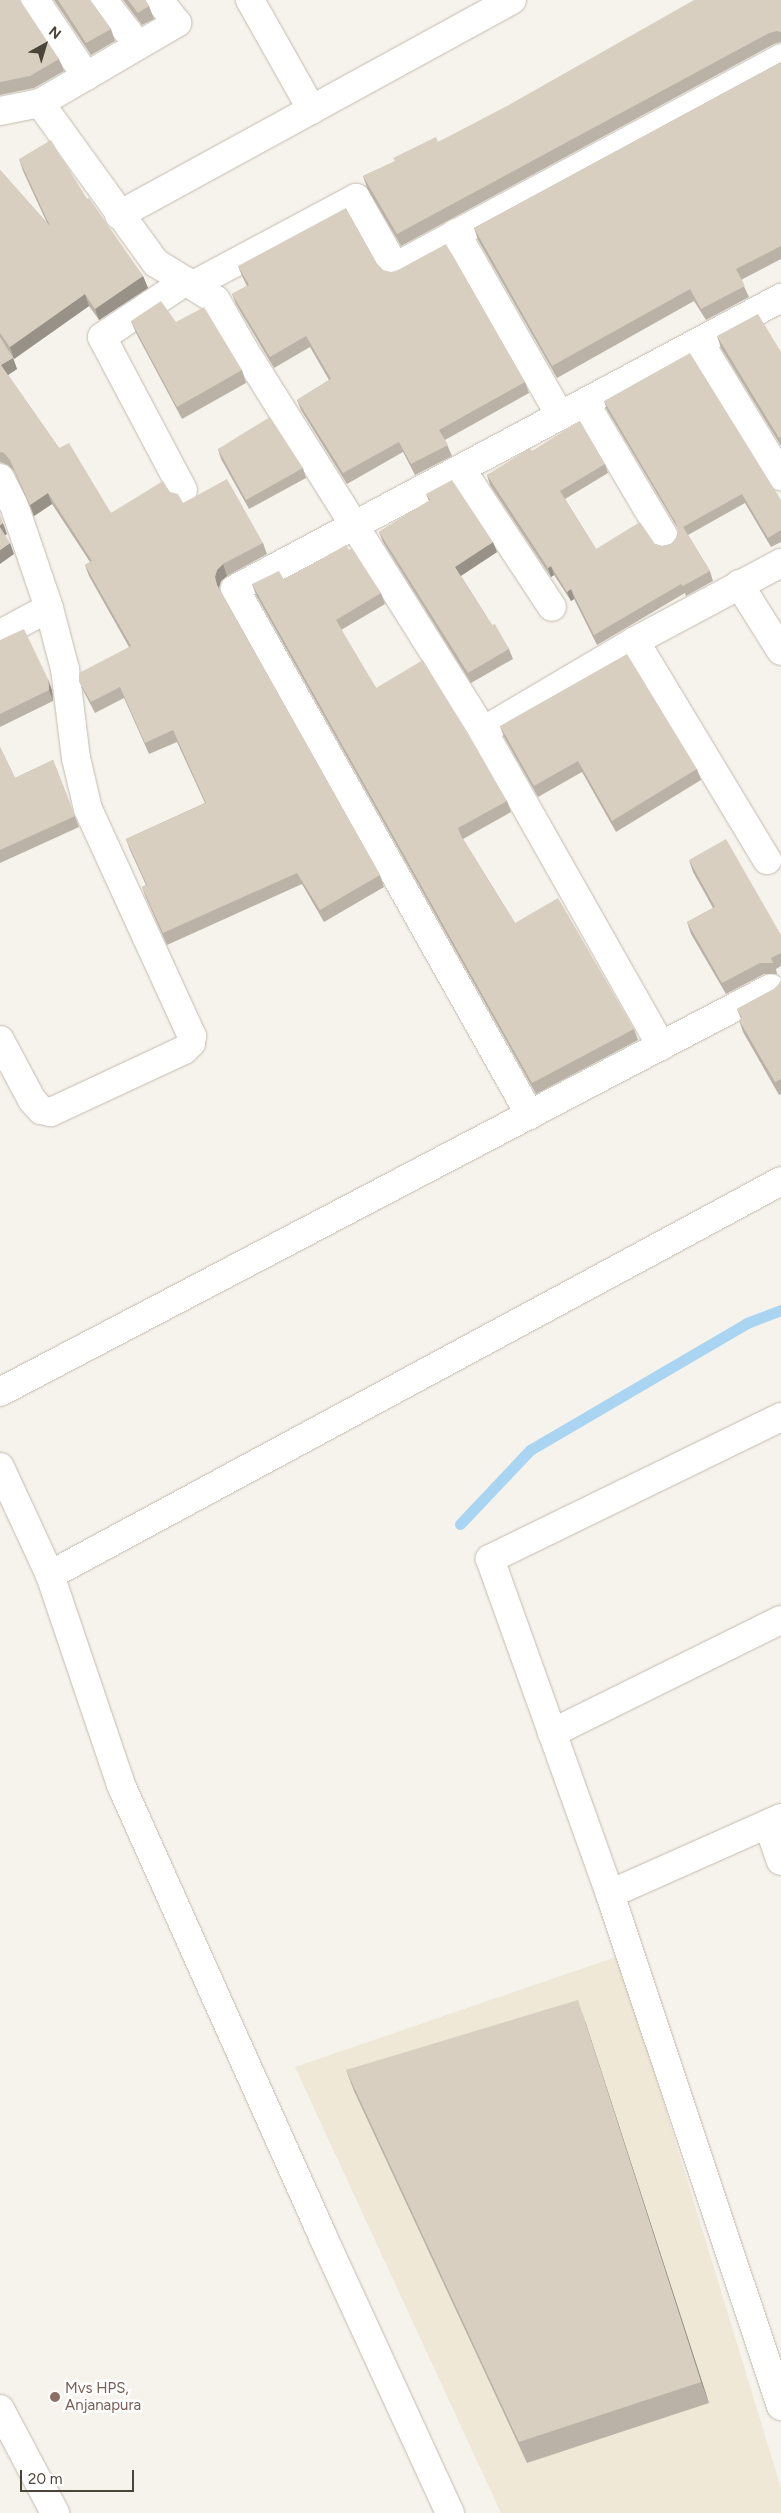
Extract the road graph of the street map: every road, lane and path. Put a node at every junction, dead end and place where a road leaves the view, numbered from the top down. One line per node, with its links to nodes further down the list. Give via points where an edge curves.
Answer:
1 (35, 0): 8 (street)
2 (102, 0): 6 (street)
3 (159, 0): 6 (street, via 177,22)
4 (250, 0): 10 (street)
5 (512, 0): 10 (street)
6 (138, 45): 8 (street)
7 (781, 58): 13 (street)
8 (86, 76): 9 (street)
9 (40, 103): 11 (street); 12 (street)
10 (312, 110): 12 (street)
11 (0, 111)
12 (119, 215): 14 (street, via 156,263)
13 (456, 233): 14 (street, via 395,267 356,198); 18 (street)
14 (190, 283): 22 (street, via 102,337); 23 (street, via 216,300)
15 (781, 298): 16 (street)
16 (700, 343): 17 (street); 20 (street)
17 (585, 403): 18 (street); 24 (street)
18 (560, 415): 19 (street)
19 (462, 469): 23 (street); 27 (street)
20 (781, 476)
21 (0, 478): 28 (street, via 14,505)
22 (183, 490)
23 (355, 526): 32 (street); 37 (street, via 235,588)
24 (666, 540)
25 (781, 563): 26 (street)
26 (739, 584): 30 (street); 31 (street)
27 (552, 607)
28 (49, 608): 29 (street); 35 (street, via 65,669 76,758 88,809 192,1036 191,1043 184,1050 50,1112 41,1110 32,1100)
29 (0, 634)
30 (635, 641): 32 (street); 33 (street)
31 (781, 651)
32 (484, 731): 36 (street)
33 (767, 860)
34 (771, 988): 36 (street)
35 (0, 1040)
36 (660, 1046): 37 (street)
37 (530, 1114): 39 (street)
38 (781, 1181): 42 (street)
39 (0, 1392)
40 (781, 1417): 44 (street, via 490,1559)
41 (0, 1467): 42 (street)
42 (50, 1574): 51 (street, via 120,1785)
43 (781, 1620): 44 (street)
44 (552, 1733): 47 (street)
45 (775, 1821): 46 (street); 47 (street)
46 (781, 1861)
47 (610, 1894): 48 (street)
48 (781, 2406)
49 (2, 2418): 50 (street)
50 (55, 2513)
51 (450, 2513)

